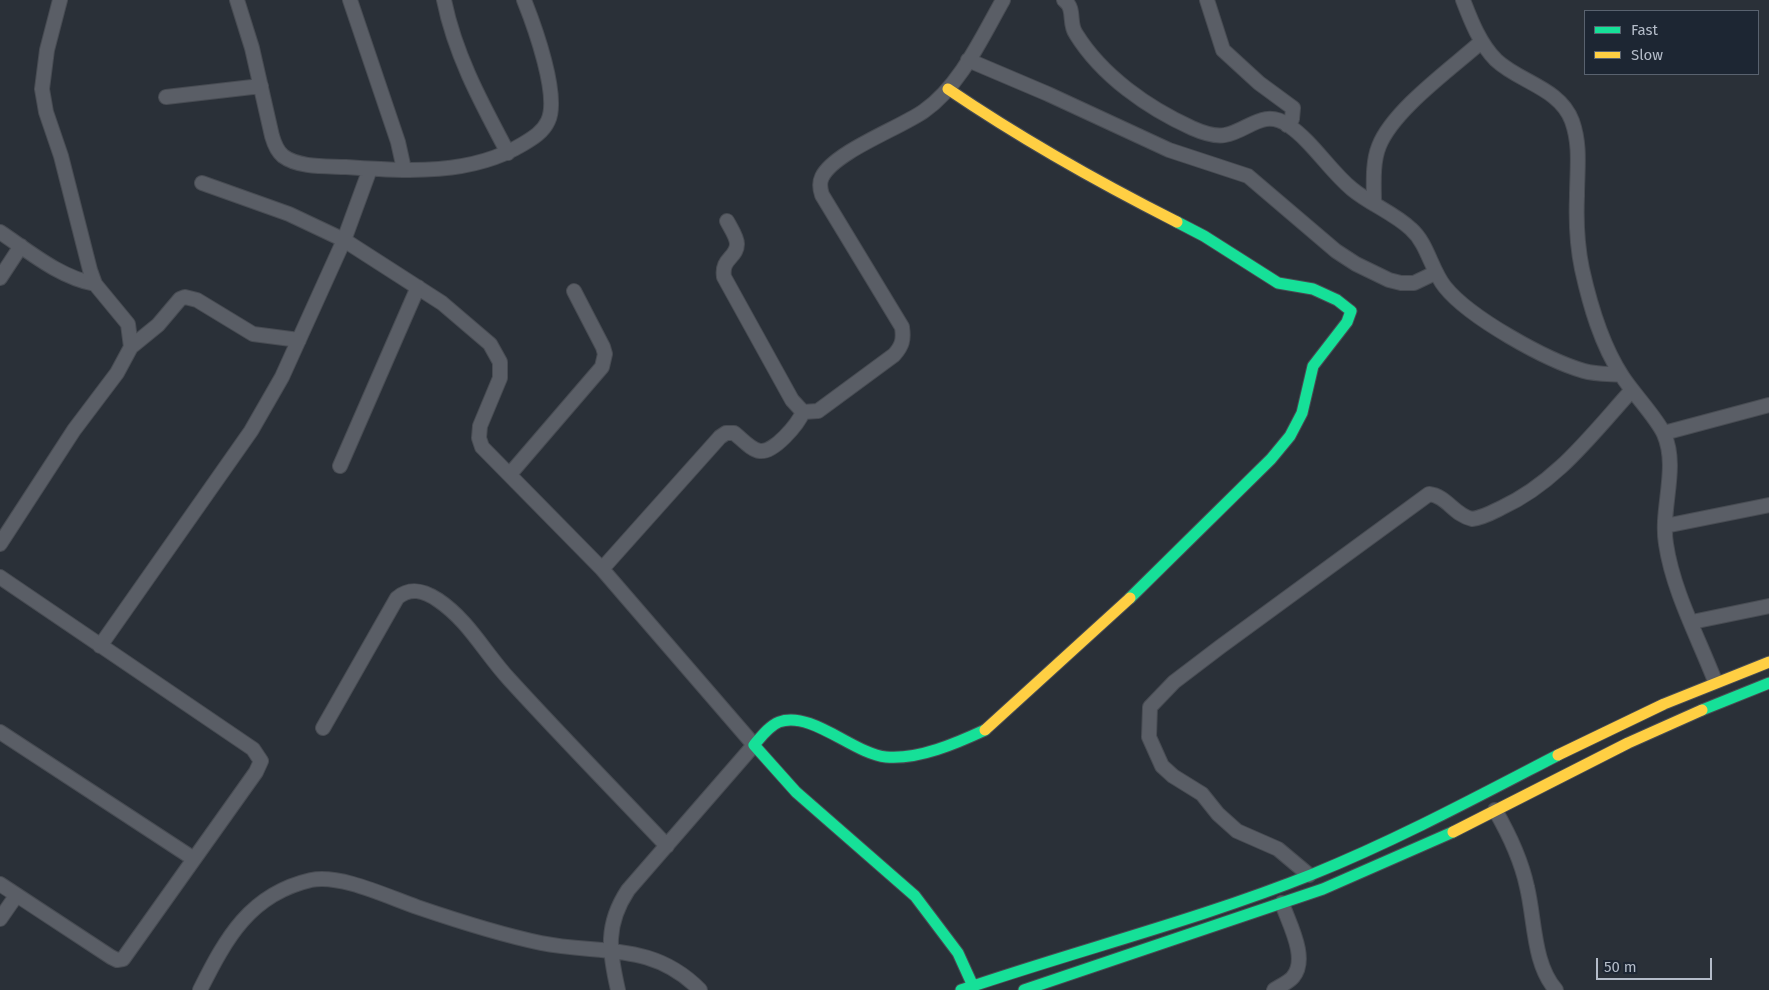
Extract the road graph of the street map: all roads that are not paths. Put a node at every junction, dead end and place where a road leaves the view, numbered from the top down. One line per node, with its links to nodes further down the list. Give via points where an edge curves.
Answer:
1 (60, 0): 27 (street, via 47,50 42,89 78,231)
2 (237, 0): 12 (street)
3 (350, 0): 18 (street, via 398,142)
4 (444, 0): 16 (street, via 464,68)
5 (524, 0): 16 (street, via 541,46 551,111 542,131)
6 (1004, 0): 11 (street)
7 (1064, 0): 15 (street, via 1072,11 1073,29 1101,65 1126,89 1157,109 1192,128 1223,136 1264,118)
8 (1207, 0): 15 (street, via 1223,50 1293,108 1292,119)
9 (1463, 0): 10 (street)
10 (1482, 42): 20 (street, via 1408,107 1388,129 1378,147); 32 (street, via 1496,60 1559,101 1571,118 1577,136 1577,231 1582,267 1605,344)
11 (968, 60): 13 (street); 25 (street, via 1169,150 1248,176 1336,251 1389,280 1414,283)
12 (261, 86): 14 (street); 17 (street, via 272,136 283,156 308,165)
13 (948, 89): 35 (street, via 925,110 858,147 827,169 822,177 822,195 902,327 904,337 894,356 818,411); 52 (street, via 1010,132 1204,236 1278,282 1290,287 1305,286 1344,303 1350,307 1350,317 1312,366 1302,413 1290,436 1271,459 1154,574 987,729 969,738 898,758 865,751 791,719 780,721)
14 (166, 97)
15 (1287, 124): 20 (street, via 1352,189)
16 (508, 153): 18 (street, via 456,168)
17 (370, 169): 18 (street); 23 (street)
18 (404, 169)
19 (202, 183): 23 (street, via 289,214)
20 (1374, 204): 25 (street, via 1412,230)
21 (727, 221): 35 (street, via 737,244 725,262 724,277 792,400)
22 (0, 232): 24 (street)
23 (344, 240): 28 (street); 30 (street)
24 (22, 246): 26 (street); 27 (street, via 62,273)
25 (1435, 273): 32 (street, via 1458,301 1558,362 1585,371)
26 (0, 278)
27 (95, 284): 31 (street, via 128,324)
28 (418, 288): 37 (street); 38 (street, via 471,326 490,344 500,362 500,378 480,426 479,438 482,448)
29 (574, 291): 38 (street, via 603,347 605,361)
30 (299, 340): 31 (street, via 253,334 197,300 185,297); 46 (street, via 251,431)
31 (131, 347): 41 (street, via 117,373 74,430)
32 (1621, 375): 33 (street)
33 (1632, 390): 36 (street); 56 (street, via 1574,456 1546,482 1518,500 1472,519 1456,513 1436,495 1429,494 1220,646 1174,682 1150,707 1149,736 1162,766 1202,794 1236,832 1278,849)
34 (1769, 405): 36 (street)
35 (803, 412): 42 (street, via 790,432 764,451 754,449 734,432 720,437)
36 (1664, 433): 40 (street, via 1669,453)
37 (340, 466)
38 (510, 474): 42 (street)
39 (1769, 505): 40 (street)
40 (1665, 526): 45 (street, via 1673,572)
41 (0, 544)
42 (602, 569): 52 (street)
43 (0, 577): 46 (street)
44 (1769, 606): 45 (street)
45 (1692, 622): 48 (street)
46 (100, 646): 55 (street, via 260,757 256,772)
47 (1769, 662): 48 (street)
48 (1715, 680): 56 (street)
49 (1769, 683): 53 (street, via 1636,739)
50 (324, 728): 54 (street, via 396,598 413,590 423,592 459,617 508,677)
51 (0, 732): 55 (street)
52 (754, 745): 54 (street); 62 (street, via 796,792 915,896 958,953)
53 (1495, 810): 59 (street, via 1436,840); 69 (street, via 1519,859 1528,888 1539,950 1550,983)
54 (666, 846): 61 (street, via 618,906 611,927)
55 (194, 859): 58 (street, via 124,959 117,960)
56 (1309, 876): 62 (street)
57 (0, 884): 58 (street)
58 (16, 896): 60 (street)
59 (1282, 903): 67 (street); 68 (street, via 1299,955 1298,968 1293,977)
60 (0, 919)
61 (610, 950): 63 (street, via 563,948 514,938 344,881 313,880 277,891 247,913); 64 (street); 65 (street, via 641,954 667,965)
62 (973, 986): 66 (street)
63 (200, 990)
64 (618, 990)
65 (700, 990)
66 (962, 990)
67 (1024, 990)
68 (1274, 990)
69 (1556, 990)

